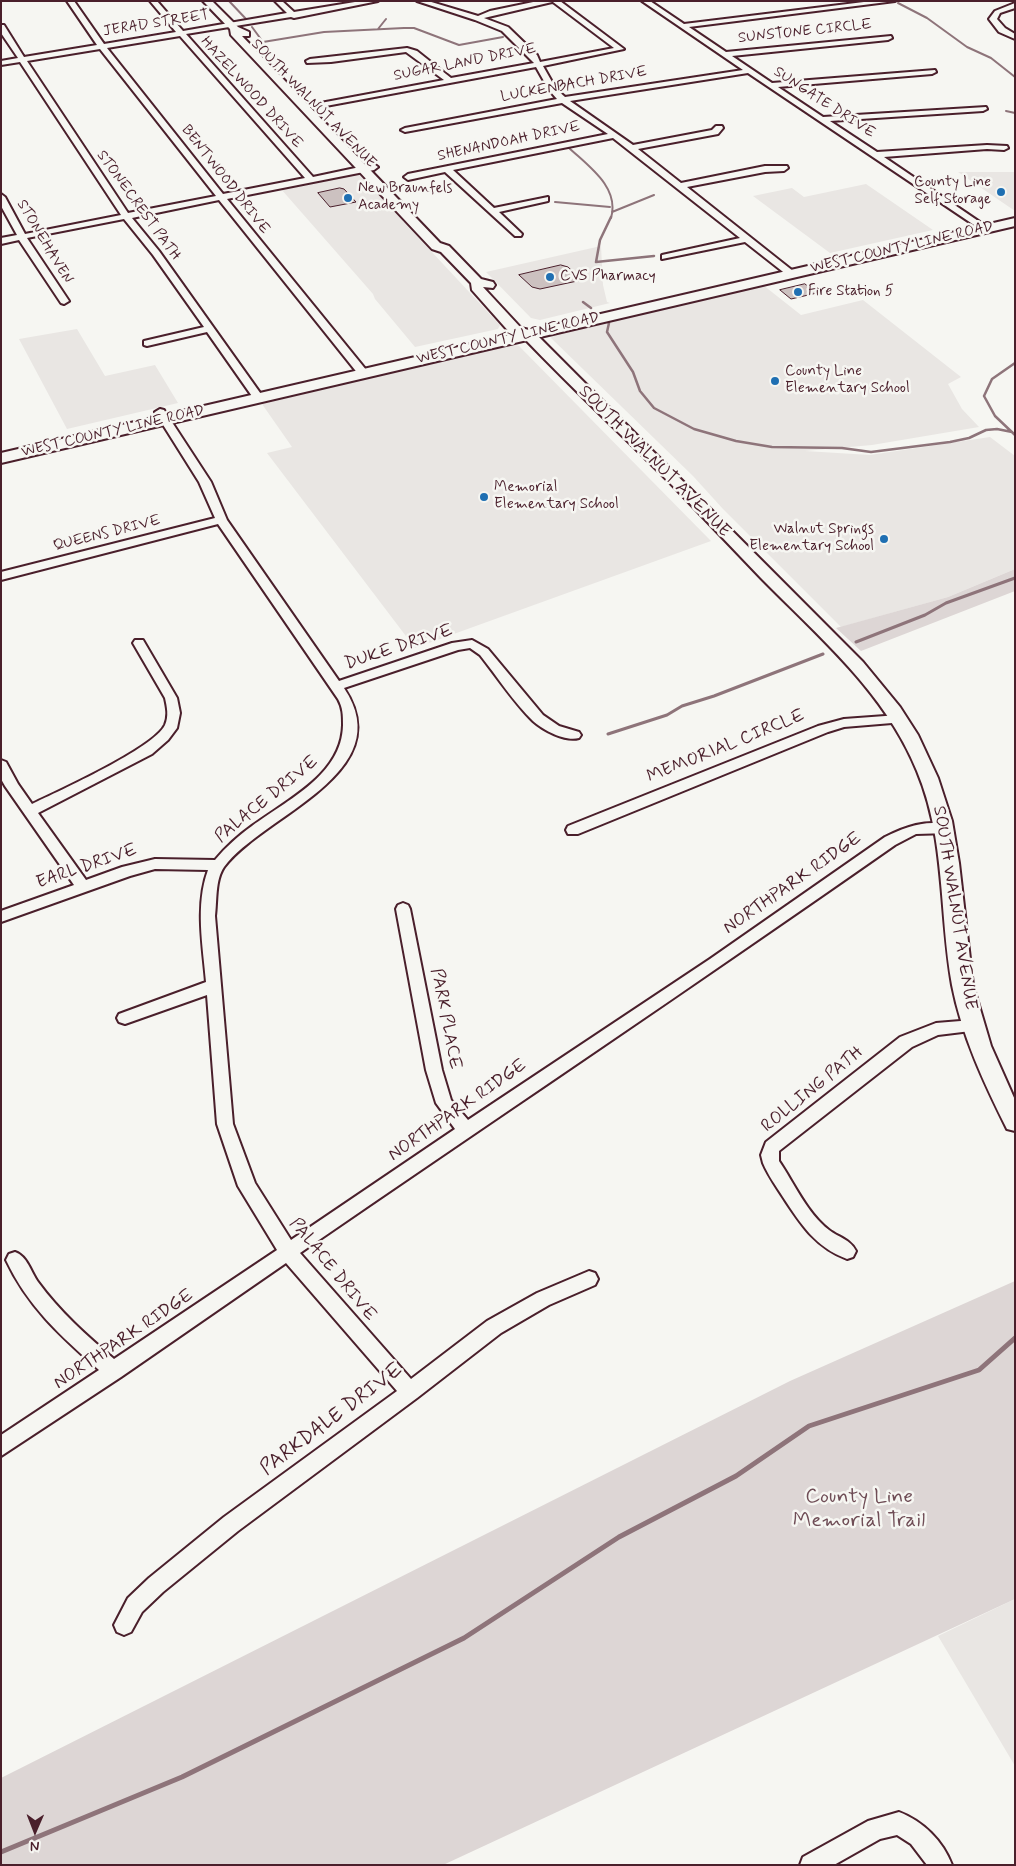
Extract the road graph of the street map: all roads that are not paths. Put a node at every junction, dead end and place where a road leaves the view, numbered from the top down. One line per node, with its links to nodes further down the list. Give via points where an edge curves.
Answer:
1 (70, 1): 20 (street, BENTWOOD DRIVE)
2 (154, 1): 17 (street, HAZELWOOD DRIVE)
3 (207, 1): 16 (street, SOUTH WALNUT AVENUE)
4 (278, 1): 12 (street)
5 (420, 1): 13 (street)
6 (549, 1): 13 (street)
7 (555, 1): 25 (street, SUGAR LAND DRIVE, via 620,49)
8 (645, 1): 14 (street, SUNGATE DRIVE)
9 (891, 1): 14 (street)
10 (371, 2): 12 (street, JERAD STREET)
11 (1015, 5): 18 (street, via 991,16 999,27)
12 (294, 16): 16 (street, JERAD STREET)
13 (478, 18): 25 (street, via 505,29)
14 (682, 26): 21 (street, SUNGATE DRIVE)
15 (1, 27): 22 (street, STONECREST PATH)
16 (234, 27): 17 (street, JERAD STREET); 31 (street, SOUTH WALNUT AVENUE, via 243,31); 42 (street, SOUTH WALNUT AVENUE, via 234,33)
17 (181, 34): 20 (street, JERAD STREET); 45 (street, HAZELWOOD DRIVE)
18 (1015, 37)
19 (888, 38): 21 (street, SUNSTONE CIRCLE)
20 (102, 46): 22 (street, JERAD STREET); 48 (street, BENTWOOD DRIVE)
21 (724, 54): 26 (street, SUNGATE DRIVE)
22 (22, 60): 24 (street, JERAD STREET); 51 (street, STONECREST PATH)
23 (310, 61): 28 (street, via 407,50)
24 (1, 63)
25 (538, 63): 28 (street, SUGAR LAND DRIVE); 30 (street, via 553,90)
26 (749, 71): 29 (street, SUNGATE DRIVE); 30 (street, LUCKENBACH DRIVE)
27 (932, 72): 29 (street)
28 (449, 80): 31 (street, SUGAR LAND DRIVE)
29 (771, 85): 33 (street, SUNGATE DRIVE)
30 (564, 100): 35 (street, LUCKENBACH DRIVE); 36 (street)
31 (315, 106): 40 (street, SOUTH WALNUT AVENUE)
32 (983, 109): 33 (street)
33 (822, 119): 39 (street, SUNGATE DRIVE)
34 (718, 128): 37 (street, via 715,132)
35 (405, 130)
36 (615, 134): 37 (street); 43 (street, SHENANDOAH DRIVE)
37 (632, 148): 46 (street)
38 (1004, 148): 39 (street)
39 (876, 155): 54 (street, SUNGATE DRIVE)
40 (374, 167): 42 (street); 59 (street, SOUTH WALNUT AVENUE, via 448,244)
41 (784, 168): 46 (street, via 765,169)
42 (362, 169): 45 (street); 59 (street, SOUTH WALNUT AVENUE, via 436,246)
43 (446, 169): 44 (street, SHENANDOAH DRIVE); 50 (street)
44 (408, 177)
45 (310, 179): 48 (street)
46 (679, 188): 57 (street)
47 (1, 197): 56 (street, STONEHAVEN)
48 (221, 198): 51 (street); 66 (street, BENTWOOD DRIVE)
49 (545, 199): 50 (street)
50 (491, 211): 55 (street)
51 (126, 216): 56 (street); 63 (street, STONECREST PATH, via 156,253)
52 (1015, 216): 54 (main road, WEST COUNTY LINE ROAD)
53 (1015, 222): 54 (main road, WEST COUNTY LINE ROAD)
54 (983, 226): 61 (main road, WEST COUNTY LINE ROAD)
55 (518, 234)
56 (22, 237): 58 (street); 62 (street, STONEHAVEN)
57 (747, 240): 60 (street); 61 (street)
58 (1, 241)
59 (445, 248): 64 (street, SOUTH WALNUT AVENUE, via 477,282 476,286)
60 (665, 257)
61 (787, 271): 64 (main road, WEST COUNTY LINE ROAD)
62 (64, 302)
63 (208, 329): 65 (street); 67 (street, STONECREST PATH)
64 (525, 331): 66 (main road, WEST COUNTY LINE ROAD); 75 (street, SOUTH WALNUT AVENUE, via 867,675)
65 (147, 343)
66 (360, 370): 67 (main road, WEST COUNTY LINE ROAD)
67 (255, 394): 68 (main road, WEST COUNTY LINE ROAD)
68 (162, 416): 69 (main road, WEST COUNTY LINE ROAD); 70 (main road, WEST COUNTY LINE ROAD); 71 (street, PALACE DRIVE, via 205,482)
69 (1, 450)
70 (1, 458)
71 (221, 520): 72 (street, QUEENS DRIVE); 74 (street, PALACE DRIVE)
72 (1, 576)
73 (139, 643): 78 (street, via 171,698 174,713 170,727 142,753)
74 (336, 686): 76 (street, DUKE DRIVE, via 456,646 472,644 484,652 538,718 554,729); 81 (street, PALACE DRIVE, via 350,711 351,729 339,766 316,788 240,842)
75 (899, 719): 79 (street, SOUTH WALNUT AVENUE, via 922,760); 80 (street, MEMORIAL CIRCLE, via 822,728)
76 (574, 735)
77 (1, 765): 78 (street)
78 (30, 812): 82 (street)
79 (944, 829): 87 (street, SOUTH WALNUT AVENUE, via 959,964); 89 (street, NORTHPARK RIDGE, via 914,829 890,841)
80 (573, 830)
81 (218, 865): 82 (street, EARL DRIVE, via 154,864); 85 (street, PALACE DRIVE, via 208,916)
82 (83, 887): 84 (street, EARL DRIVE)
83 (404, 909): 89 (street, PARK PLACE, via 434,1070 444,1103)
84 (1, 917)
85 (213, 986): 86 (street); 91 (street, PALACE DRIVE, via 225,1124 247,1186)
86 (125, 1018)
87 (973, 1026): 88 (street, SOUTH WALNUT AVENUE); 90 (street, ROLLING PATH, via 936,1029 906,1042 772,1147 771,1163 811,1225)
88 (1015, 1122)
89 (466, 1130): 91 (street, NORTHPARK RIDGE)
90 (848, 1251)
91 (288, 1252): 94 (street, NORTHPARK RIDGE); 95 (street, PALACE DRIVE)
92 (15, 1260): 94 (street, via 59,1323)
93 (589, 1279): 95 (street, PARKDALE DRIVE, via 543,1299 494,1327)
94 (114, 1371): 96 (street, NORTHPARK RIDGE)
95 (410, 1392): 97 (street, PARKDALE DRIVE, via 231,1524 156,1585 135,1605)
96 (1, 1447)
97 (124, 1625)
98 (811, 1865): 99 (street, via 876,1830 899,1824 919,1836)
99 (941, 1865)

